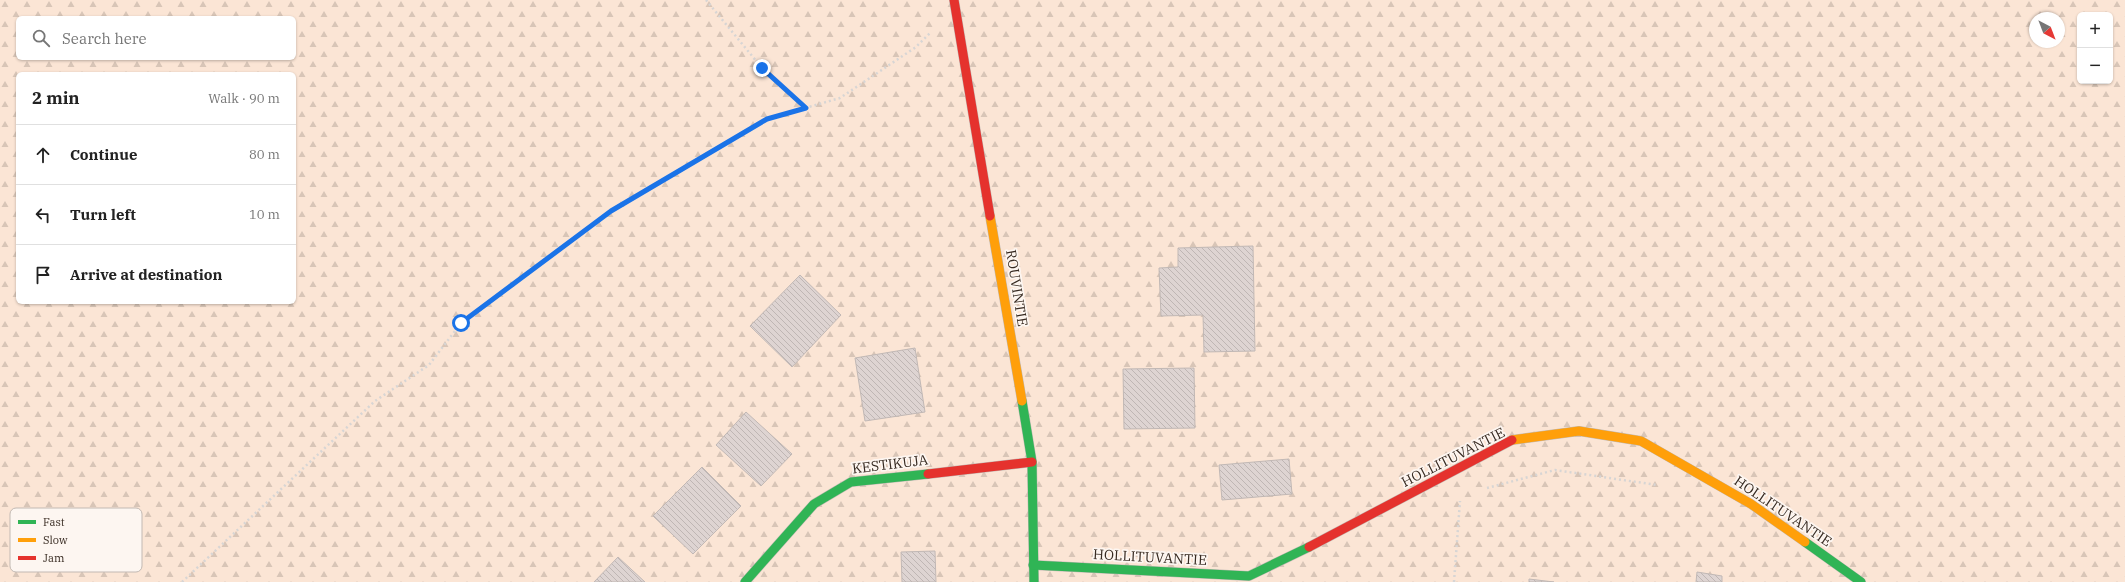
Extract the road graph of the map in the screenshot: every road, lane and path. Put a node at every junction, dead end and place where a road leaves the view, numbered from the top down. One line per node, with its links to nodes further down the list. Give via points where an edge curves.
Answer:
1 (706, 0): 4 (path, via 762,68)
2 (954, 0): 5 (street, ROUVINTIE)
3 (916, 46): 4 (path, via 840,98)
4 (806, 108): 12 (path, via 767,119 611,211 461,323 429,365 375,401)
5 (1032, 462): 11 (street, ROUVINTIE); 13 (street, KESTIKUJA, via 851,482 814,504)
6 (1665, 486): 7 (path, via 1555,470)
7 (1486, 488)
8 (1467, 498): 9 (path)
9 (1460, 501): 10 (path); 15 (path)
10 (1454, 505)
11 (1033, 565): 14 (street, ROUVINTIE); 16 (street, HOLLITUVANTIE, via 1249,576 1332,536 1512,440 1579,431 1641,441 1752,504)
12 (182, 582)
13 (745, 582)
14 (1034, 582)
15 (1454, 582)
16 (1861, 582)

